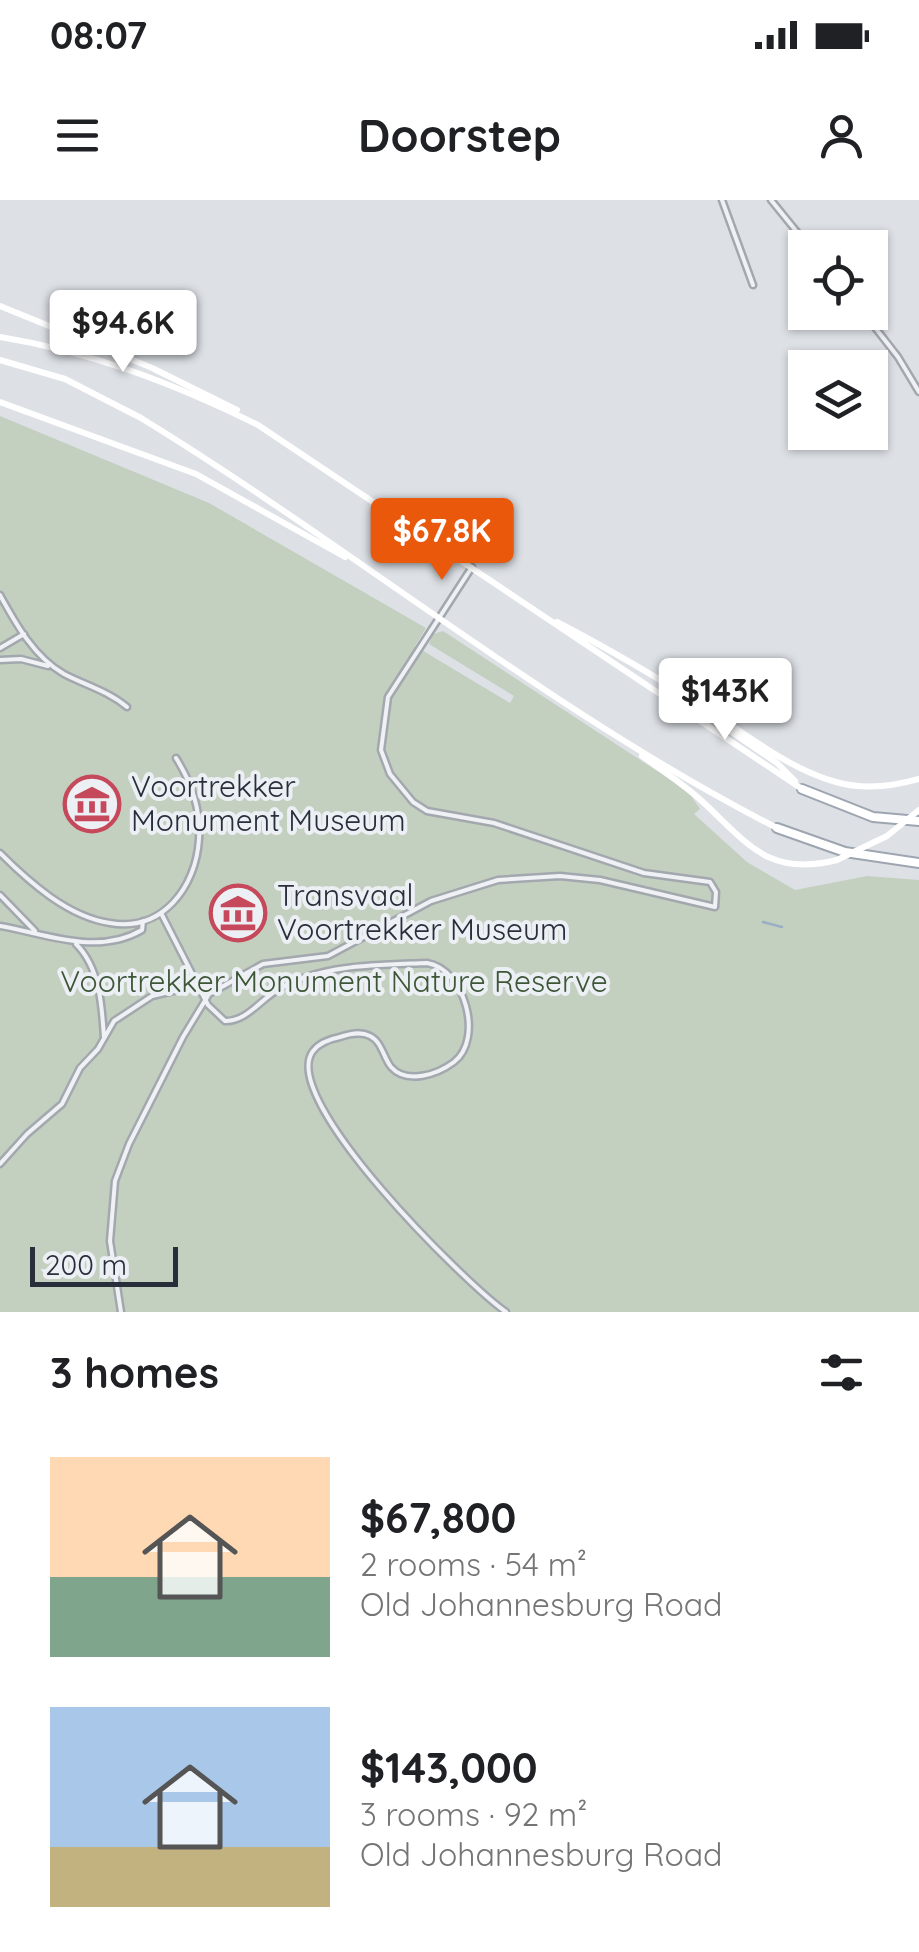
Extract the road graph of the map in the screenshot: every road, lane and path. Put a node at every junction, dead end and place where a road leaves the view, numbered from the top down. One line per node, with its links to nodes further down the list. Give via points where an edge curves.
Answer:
1 (722, 200): 4 (street)
2 (771, 200): 3 (street)
3 (795, 230)
4 (753, 285)
5 (0, 306): 11 (main road, via 162,373)
6 (876, 330): 9 (street)
7 (0, 337): 11 (main road, via 122,366)
8 (0, 360): 13 (main road, via 116,403)
9 (919, 389)
10 (0, 402): 13 (main road, via 196,474)
11 (258, 425): 12 (main road)
12 (472, 568): 15 (main road); 16 (street)
13 (389, 583): 16 (main road)
14 (0, 595): 17 (street)
15 (542, 616): 21 (main road); 26 (main road)
16 (440, 617): 22 (main road); 39 (street, via 385,708 384,765 413,802 644,872 707,882 716,892 715,907 600,880 498,880 431,901 328,956 264,964)
17 (24, 634): 18 (street); 20 (street)
18 (0, 648)
19 (0, 660): 20 (street, via 21,658)
20 (56, 669): 23 (street)
21 (668, 686): 25 (main road, via 818,776 881,787); 26 (main road, via 778,762)
22 (571, 706): 27 (main road, bridge, via 696,796 752,850 783,864 837,860 887,836); 29 (main road)
23 (127, 707)
24 (176, 758): 33 (street, via 189,780 199,837 189,875)
25 (919, 779)
26 (802, 789): 28 (main road, via 873,816)
27 (919, 810)
28 (919, 821)
29 (777, 828): 31 (main road, via 845,852)
30 (0, 853): 34 (street, via 37,886 87,916)
31 (919, 863)
32 (0, 896): 36 (street)
33 (162, 915): 34 (street); 38 (street)
34 (143, 922): 37 (street, via 142,930 114,942)
35 (0, 926): 36 (street)
36 (39, 934): 37 (street)
37 (74, 942): 40 (street, via 96,978)
38 (199, 984): 39 (street); 40 (street, via 145,1000)
39 (205, 998): 42 (street, via 115,1181 110,1248); 43 (street, via 230,1022 278,990 326,972 427,963 453,976 468,1034 449,1065 404,1075 390,1066 375,1040 354,1034 318,1046 308,1074 323,1108 390,1201)
40 (104, 1038): 41 (street, via 62,1104)
41 (0, 1164)
42 (120, 1312)
43 (506, 1312)

